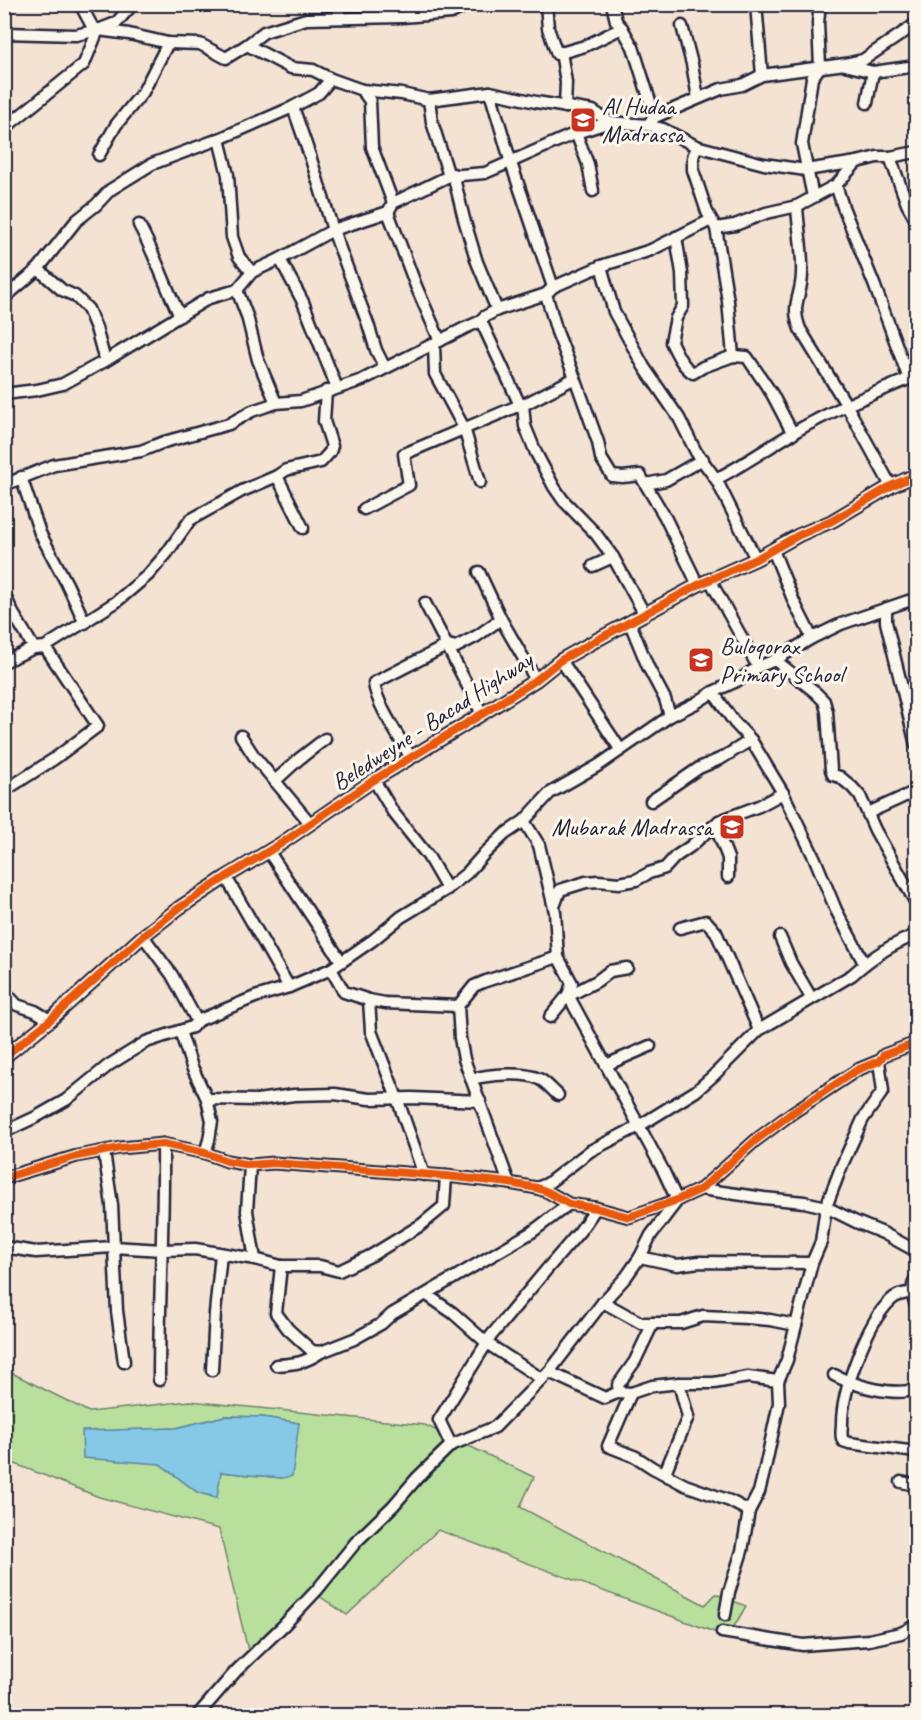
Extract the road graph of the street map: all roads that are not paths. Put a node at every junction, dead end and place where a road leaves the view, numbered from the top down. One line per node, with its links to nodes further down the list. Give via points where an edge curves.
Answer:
1 (80, 4): 15 (street)
2 (134, 4): 15 (street, via 116,23)
3 (336, 4): 11 (street)
4 (400, 4): 10 (street)
5 (470, 4): 10 (street, via 451,13)
6 (546, 4): 19 (street, via 548,28 557,54)
7 (612, 4): 14 (street)
8 (756, 4): 24 (street)
9 (820, 4): 22 (street)
10 (402, 17): 11 (street)
11 (341, 18): 18 (street, via 306,19 264,32)
12 (916, 24): 20 (street, via 863,60)
13 (682, 26): 28 (street)
14 (622, 28): 19 (street, via 570,52); 33 (street, via 633,47)
15 (98, 30): 16 (street, via 76,35); 17 (street); 35 (street, via 84,64)
16 (4, 33)
17 (168, 44): 18 (street, via 200,44 226,58); 40 (street, via 143,92 116,125)
18 (247, 45): 25 (street, via 291,68 312,70)
19 (561, 52): 32 (street)
20 (845, 64): 22 (street); 23 (street)
21 (916, 66): 23 (street)
22 (820, 67): 24 (street); 44 (street, via 812,78 802,144)
23 (873, 72): 30 (street)
24 (762, 75): 28 (street)
25 (331, 79): 26 (street); 31 (street, via 319,93)
26 (362, 90): 29 (street); 50 (street, via 369,101 372,147)
27 (490, 92): 29 (street); 32 (street); 43 (street)
28 (698, 99): 33 (street)
29 (429, 100): 45 (street, via 432,122)
30 (867, 103)
31 (293, 107): 37 (street); 54 (street)
32 (565, 107): 34 (street, via 593,111)
33 (651, 121): 34 (street); 38 (street)
34 (610, 122): 36 (street)
35 (4, 132)
36 (576, 133): 43 (street); 47 (street)
37 (219, 139): 58 (street, via 152,164 110,190 76,221); 59 (street, via 228,175 232,237 239,257)
38 (696, 146): 44 (street); 52 (street, via 693,170)
39 (916, 152): 41 (street)
40 (99, 155)
41 (890, 157): 42 (street); 51 (street)
42 (857, 162): 44 (street); 46 (street)
43 (511, 163): 45 (street, via 485,173); 61 (street)
44 (806, 171): 48 (street)
45 (451, 175): 50 (street); 63 (street, via 477,262)
46 (837, 185): 48 (street); 71 (street)
47 (593, 191)
48 (813, 197): 49 (street)
49 (796, 206): 52 (street, via 735,225); 76 (street, via 802,273 796,319)
50 (391, 208): 54 (street); 66 (street)
51 (916, 220)
52 (714, 224): 55 (street); 67 (street)
53 (139, 225): 64 (street)
54 (333, 230): 56 (street); 69 (street)
55 (676, 237): 57 (street, via 651,250); 67 (street, via 683,306 671,342 686,369 693,373)
56 (280, 260): 59 (street); 72 (street, via 303,302)
57 (601, 266): 61 (street); 79 (street, via 614,312)
58 (38, 269): 62 (street); 68 (street, via 88,309)
59 (252, 272): 60 (street)
60 (237, 290): 64 (street, via 208,298); 74 (street)
61 (549, 291): 63 (street); 70 (street, via 557,332)
62 (4, 298)
63 (497, 310): 65 (street)
64 (180, 316): 68 (street)
65 (481, 321): 66 (street); 75 (street)
66 (437, 343): 69 (street); 77 (street, via 435,374)
67 (733, 356): 78 (street, via 747,357)
68 (105, 361): 73 (street, via 63,384)
69 (385, 368): 72 (street)
70 (575, 378): 75 (street); 85 (street, via 601,458 612,477 640,475)
71 (913, 378): 76 (street)
72 (332, 389): 74 (street, via 301,401); 81 (street, via 324,421 332,446 330,452 321,462)
73 (4, 394)
74 (276, 403): 82 (street, via 230,423 141,451 54,465)
75 (522, 405): 77 (street); 91 (street, via 525,426 554,487)
76 (847, 406): 78 (street); 87 (street)
77 (464, 428): 84 (street); 88 (street, via 404,454 409,485)
78 (793, 434): 83 (street)
79 (702, 459): 83 (street); 85 (street, via 666,480)
80 (916, 475): 87 (street, Beledweyne - Bacad Highway)
81 (276, 476): 89 (street); 103 (street, via 190,520 148,575)
82 (21, 477): 86 (street); 103 (street, via 40,533)
83 (716, 479): 92 (street)
84 (480, 482)
85 (646, 483): 96 (street)
86 (4, 485)
87 (891, 486): 90 (street, Beledweyne - Bacad Highway)
88 (364, 509)
89 (303, 528)
90 (773, 550): 92 (street, Beledweyne - Bacad Highway); 105 (street)
91 (613, 557): 93 (street); 101 (street)
92 (756, 559): 95 (street, Beledweyne - Bacad Highway)
93 (593, 566)
94 (479, 572): 102 (street)
95 (710, 580): 96 (street, Beledweyne - Bacad Highway); 112 (street)
96 (698, 585): 101 (street, Beledweyne - Bacad Highway)
97 (4, 594): 108 (street)
98 (916, 599): 100 (street)
99 (425, 603): 106 (street)
100 (886, 609): 105 (street); 120 (street)
101 (644, 613): 104 (street, Beledweyne - Bacad Highway)
102 (501, 619): 106 (street, via 456,647); 113 (street)
103 (85, 623): 107 (street)
104 (630, 623): 109 (street, Beledweyne - Bacad Highway); 116 (street)
105 (812, 638): 110 (street)
106 (448, 645): 115 (street); 122 (street, via 374,682 382,708)
107 (45, 647): 108 (street); 125 (street, via 98,726)
108 (34, 648): 111 (street)
109 (561, 660): 113 (street, Beledweyne - Bacad Highway); 121 (street)
110 (775, 660): 112 (street); 129 (street, via 824,701 831,770 856,791)
111 (4, 662)
112 (759, 667): 114 (street)
113 (536, 680): 115 (street, Beledweyne - Bacad Highway)
114 (713, 692): 116 (street); 119 (street)
115 (482, 714): 122 (street, Beledweyne - Bacad Highway)
116 (670, 716): 121 (street)
117 (241, 736): 124 (street)
118 (325, 739): 124 (street)
119 (751, 740): 127 (street); 128 (street, via 699,768)
120 (916, 745)
121 (620, 749): 130 (street, via 550,793)
122 (411, 758): 123 (street, Beledweyne - Bacad Highway)
123 (374, 780): 132 (street, Beledweyne - Bacad Highway); 136 (street)
124 (275, 782): 132 (street)
125 (4, 791)
126 (916, 791): 129 (street)
127 (783, 794): 131 (street); 145 (street)
128 (651, 801)
129 (868, 813): 137 (street)
130 (524, 821): 136 (street); 138 (street, via 539,845)
131 (719, 821): 135 (street, via 719,835 728,858); 138 (street, via 665,868 636,880 586,882 560,890)
132 (310, 823): 133 (street, Beledweyne - Bacad Highway)
133 (269, 852): 134 (street, Beledweyne - Bacad Highway); 144 (street)
134 (226, 877): 141 (street, Beledweyne - Bacad Highway); 148 (street)
135 (728, 877)
136 (447, 889): 144 (street, via 401,916)
137 (915, 895)
138 (554, 906): 143 (street)
139 (680, 928): 157 (street, via 706,921 716,932)
140 (916, 935): 145 (street, via 897,941)
141 (142, 936): 155 (street, Beledweyne - Bacad Highway); 156 (street, via 172,975)
142 (780, 937): 151 (street)
143 (558, 957): 150 (street, via 572,983); 153 (street, via 474,986)
144 (341, 961): 147 (street)
145 (864, 963): 151 (street, via 852,975)
146 (627, 968): 150 (street, via 610,971)
147 (331, 969): 148 (street); 152 (street, via 344,992)
148 (289, 987): 156 (street)
149 (4, 991): 155 (street, via 17,1005)
150 (568, 996): 154 (street); 163 (street)
151 (810, 999): 157 (street)
152 (369, 1000): 153 (street); 166 (street, via 371,1031)
153 (458, 1006): 164 (street, via 460,1038)
154 (550, 1017)
155 (50, 1020): 161 (street, Beledweyne - Bacad Highway)
156 (197, 1022): 158 (street)
157 (759, 1030): 169 (street, via 696,1091)
158 (180, 1031): 167 (street); 170 (street, via 146,1042 109,1065 66,1100)
159 (916, 1043): 162 (street)
160 (650, 1046): 163 (street)
161 (4, 1057)
162 (879, 1060): 180 (street, via 792,1113); 183 (street, via 883,1091 862,1119)
163 (606, 1065): 169 (street)
164 (471, 1079): 165 (street, via 527,1075 540,1079); 168 (street)
165 (558, 1095)
166 (397, 1098): 167 (street, via 335,1094); 168 (street); 175 (street)
167 (207, 1099): 173 (street, via 212,1121)
168 (480, 1101): 178 (street)
169 (639, 1126): 179 (street, via 590,1151); 181 (street)
170 (4, 1132)
171 (163, 1144): 172 (street); 173 (street); 187 (street)
172 (104, 1152): 177 (street, via 76,1156); 186 (street, via 112,1204)
173 (205, 1153): 174 (street)
174 (250, 1165): 175 (street, via 274,1163); 191 (street, via 247,1211)
175 (424, 1175): 176 (street)
176 (446, 1176): 178 (street); 193 (street, via 444,1206 372,1255 339,1270)
177 (4, 1178)
178 (509, 1183): 179 (street)
179 (537, 1188): 182 (street)
180 (701, 1189): 181 (street); 183 (street)
181 (677, 1200): 184 (street, via 629,1217); 190 (street)
182 (569, 1204): 184 (street); 196 (street, via 531,1232)
183 (826, 1207): 188 (street); 192 (street, via 821,1242)
184 (596, 1208): 201 (street)
185 (4, 1247): 186 (street, via 36,1252)
186 (113, 1247): 187 (street); 203 (street)
187 (162, 1250): 189 (street, via 195,1249); 208 (street)
188 (916, 1251)
189 (221, 1254): 191 (street); 205 (street)
190 (640, 1257): 192 (street, via 677,1265); 197 (street)
191 (255, 1259): 193 (street)
192 (812, 1263): 200 (street)
193 (281, 1266): 202 (street, via 276,1313 312,1351)
194 (916, 1278): 195 (street)
195 (912, 1293): 198 (street); 211 (street, via 892,1298 878,1315)
196 (427, 1295): 201 (street); 202 (street, via 354,1339)
197 (603, 1302): 199 (street, via 641,1323); 206 (street)
198 (916, 1306)
199 (653, 1323): 200 (street, via 681,1323 703,1316); 213 (street, via 635,1361 618,1385)
200 (796, 1325): 209 (street)
201 (488, 1344): 206 (street); 215 (street, via 439,1420)
202 (321, 1352): 204 (street, via 297,1364)
203 (124, 1362)
204 (276, 1365)
205 (212, 1370)
206 (546, 1375): 213 (street, via 605,1398); 215 (street, via 495,1427)
207 (834, 1375): 211 (street)
208 (159, 1380)
209 (778, 1381): 210 (street, via 748,1377 714,1383); 220 (street, via 779,1403 759,1492)
210 (679, 1383): 214 (street); 217 (street, via 688,1417)
211 (848, 1383): 212 (street, via 877,1390); 216 (street, via 842,1412 843,1441)
212 (916, 1389)
213 (619, 1392): 214 (street)
214 (631, 1393): 217 (street, via 608,1446)
215 (451, 1445): 224 (street)
216 (916, 1452)
217 (667, 1476): 220 (street)
218 (901, 1482): 219 (street)
219 (916, 1485)
220 (749, 1511): 221 (street)
221 (725, 1615)
222 (916, 1625): 223 (street, via 901,1633 868,1640 803,1645)
223 (722, 1632)
224 (197, 1716)

